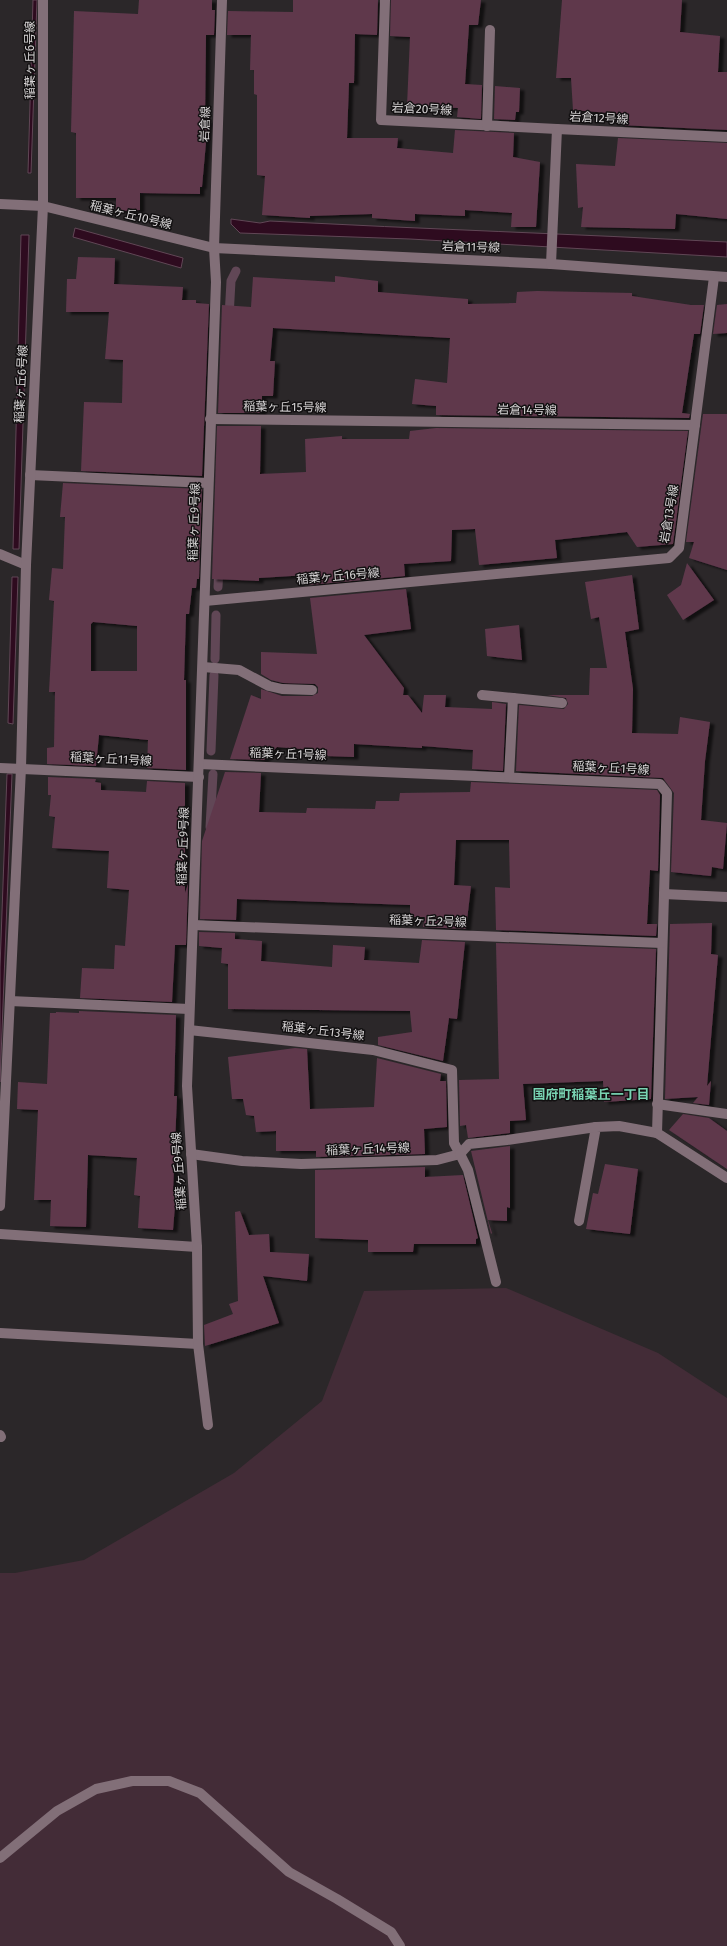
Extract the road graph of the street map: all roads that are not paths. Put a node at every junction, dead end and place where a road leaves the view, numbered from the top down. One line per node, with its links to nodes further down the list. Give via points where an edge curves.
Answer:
1 (43, 0): 9 (street, 稲葉ヶ丘6号線)
2 (222, 0): 10 (street, 岩倉線)
3 (385, 0): 5 (street, 岩倉20号線, via 381,120)
4 (490, 30): 5 (street)
5 (487, 126): 6 (street, 岩倉20号線)
6 (557, 129): 7 (street, 岩倉12号線); 11 (street, 岩倉12号線)
7 (727, 137)
8 (0, 204): 9 (street, 稲葉ヶ丘10号線)
9 (43, 206): 10 (street, 稲葉ヶ丘10号線); 17 (street, 稲葉ヶ丘6号線)
10 (214, 248): 11 (street, 岩倉11号線); 14 (street, 稲葉ヶ丘9号線, via 216,282)
11 (551, 264): 12 (street, 岩倉11号線)
12 (714, 277): 13 (street, 岩倉11号線); 16 (street, 岩倉13号線)
13 (727, 278)
14 (210, 419): 15 (street, 稲葉ヶ丘15号線); 18 (street, 稲葉ヶ丘9号線)
15 (358, 421): 16 (street, 岩倉14号線)
16 (695, 424): 21 (street, 岩倉13号線, via 680,548 669,558)
17 (30, 475): 18 (street); 20 (street, 稲葉ヶ丘6号線)
18 (208, 483): 22 (street, 稲葉ヶ丘9号線)
19 (0, 554): 20 (street)
20 (26, 565): 30 (street, 稲葉ヶ丘6号線)
21 (474, 576): 22 (street, 稲葉ヶ丘16号線)
22 (205, 601): 23 (street, 稲葉ヶ丘9号線)
23 (203, 667): 24 (street, via 239,670 269,686 282,689); 28 (street, 稲葉ヶ丘9号線)
24 (312, 690)
25 (482, 695): 26 (street)
26 (513, 698): 27 (street); 32 (street)
27 (562, 703)
28 (199, 764): 31 (street, 稲葉ヶ丘9号線); 32 (street, 稲葉ヶ丘1号線)
29 (0, 768): 30 (street, 稲葉ヶ丘11号線)
30 (22, 768): 31 (street, 稲葉ヶ丘11号線); 37 (street)
31 (199, 777): 35 (street, 稲葉ヶ丘9号線)
32 (509, 777): 33 (street, 稲葉ヶ丘1号線, via 660,784 667,793)
33 (664, 894): 34 (street); 36 (street, 稲葉ヶ丘1号線)
34 (727, 897)
35 (193, 925): 36 (street, 稲葉ヶ丘2号線); 38 (street, 稲葉ヶ丘9号線)
36 (662, 943): 40 (street, 稲葉ヶ丘1号線)
37 (10, 1001): 38 (street); 47 (street)
38 (189, 1010): 39 (street, 稲葉ヶ丘9号線)
39 (189, 1030): 44 (street, 稲葉ヶ丘9号線, via 187,1086); 45 (street, 稲葉ヶ丘13号線, via 372,1050 452,1070 454,1143)
40 (657, 1104): 41 (street); 43 (street, 稲葉ヶ丘1号線)
41 (727, 1114)
42 (596, 1127): 43 (street, via 619,1126); 45 (street, via 468,1144); 48 (street)
43 (657, 1133): 46 (street)
44 (191, 1154): 45 (street, 稲葉ヶ丘14号線, via 242,1161 301,1164 437,1160); 50 (street, 稲葉ヶ丘9号線)
45 (460, 1154): 51 (street, via 468,1170)
46 (727, 1178)
47 (0, 1206)
48 (579, 1221)
49 (0, 1234): 50 (street)
50 (197, 1247): 53 (street, 稲葉ヶ丘9号線)
51 (496, 1282)
52 (0, 1333): 53 (street)
53 (198, 1344): 54 (street, 稲葉ヶ丘9号線)
54 (208, 1425)
55 (0, 1858): 56 (street, via 57,1811 96,1789 132,1781 169,1781 200,1793 289,1872 391,1932)
56 (400, 1946)

